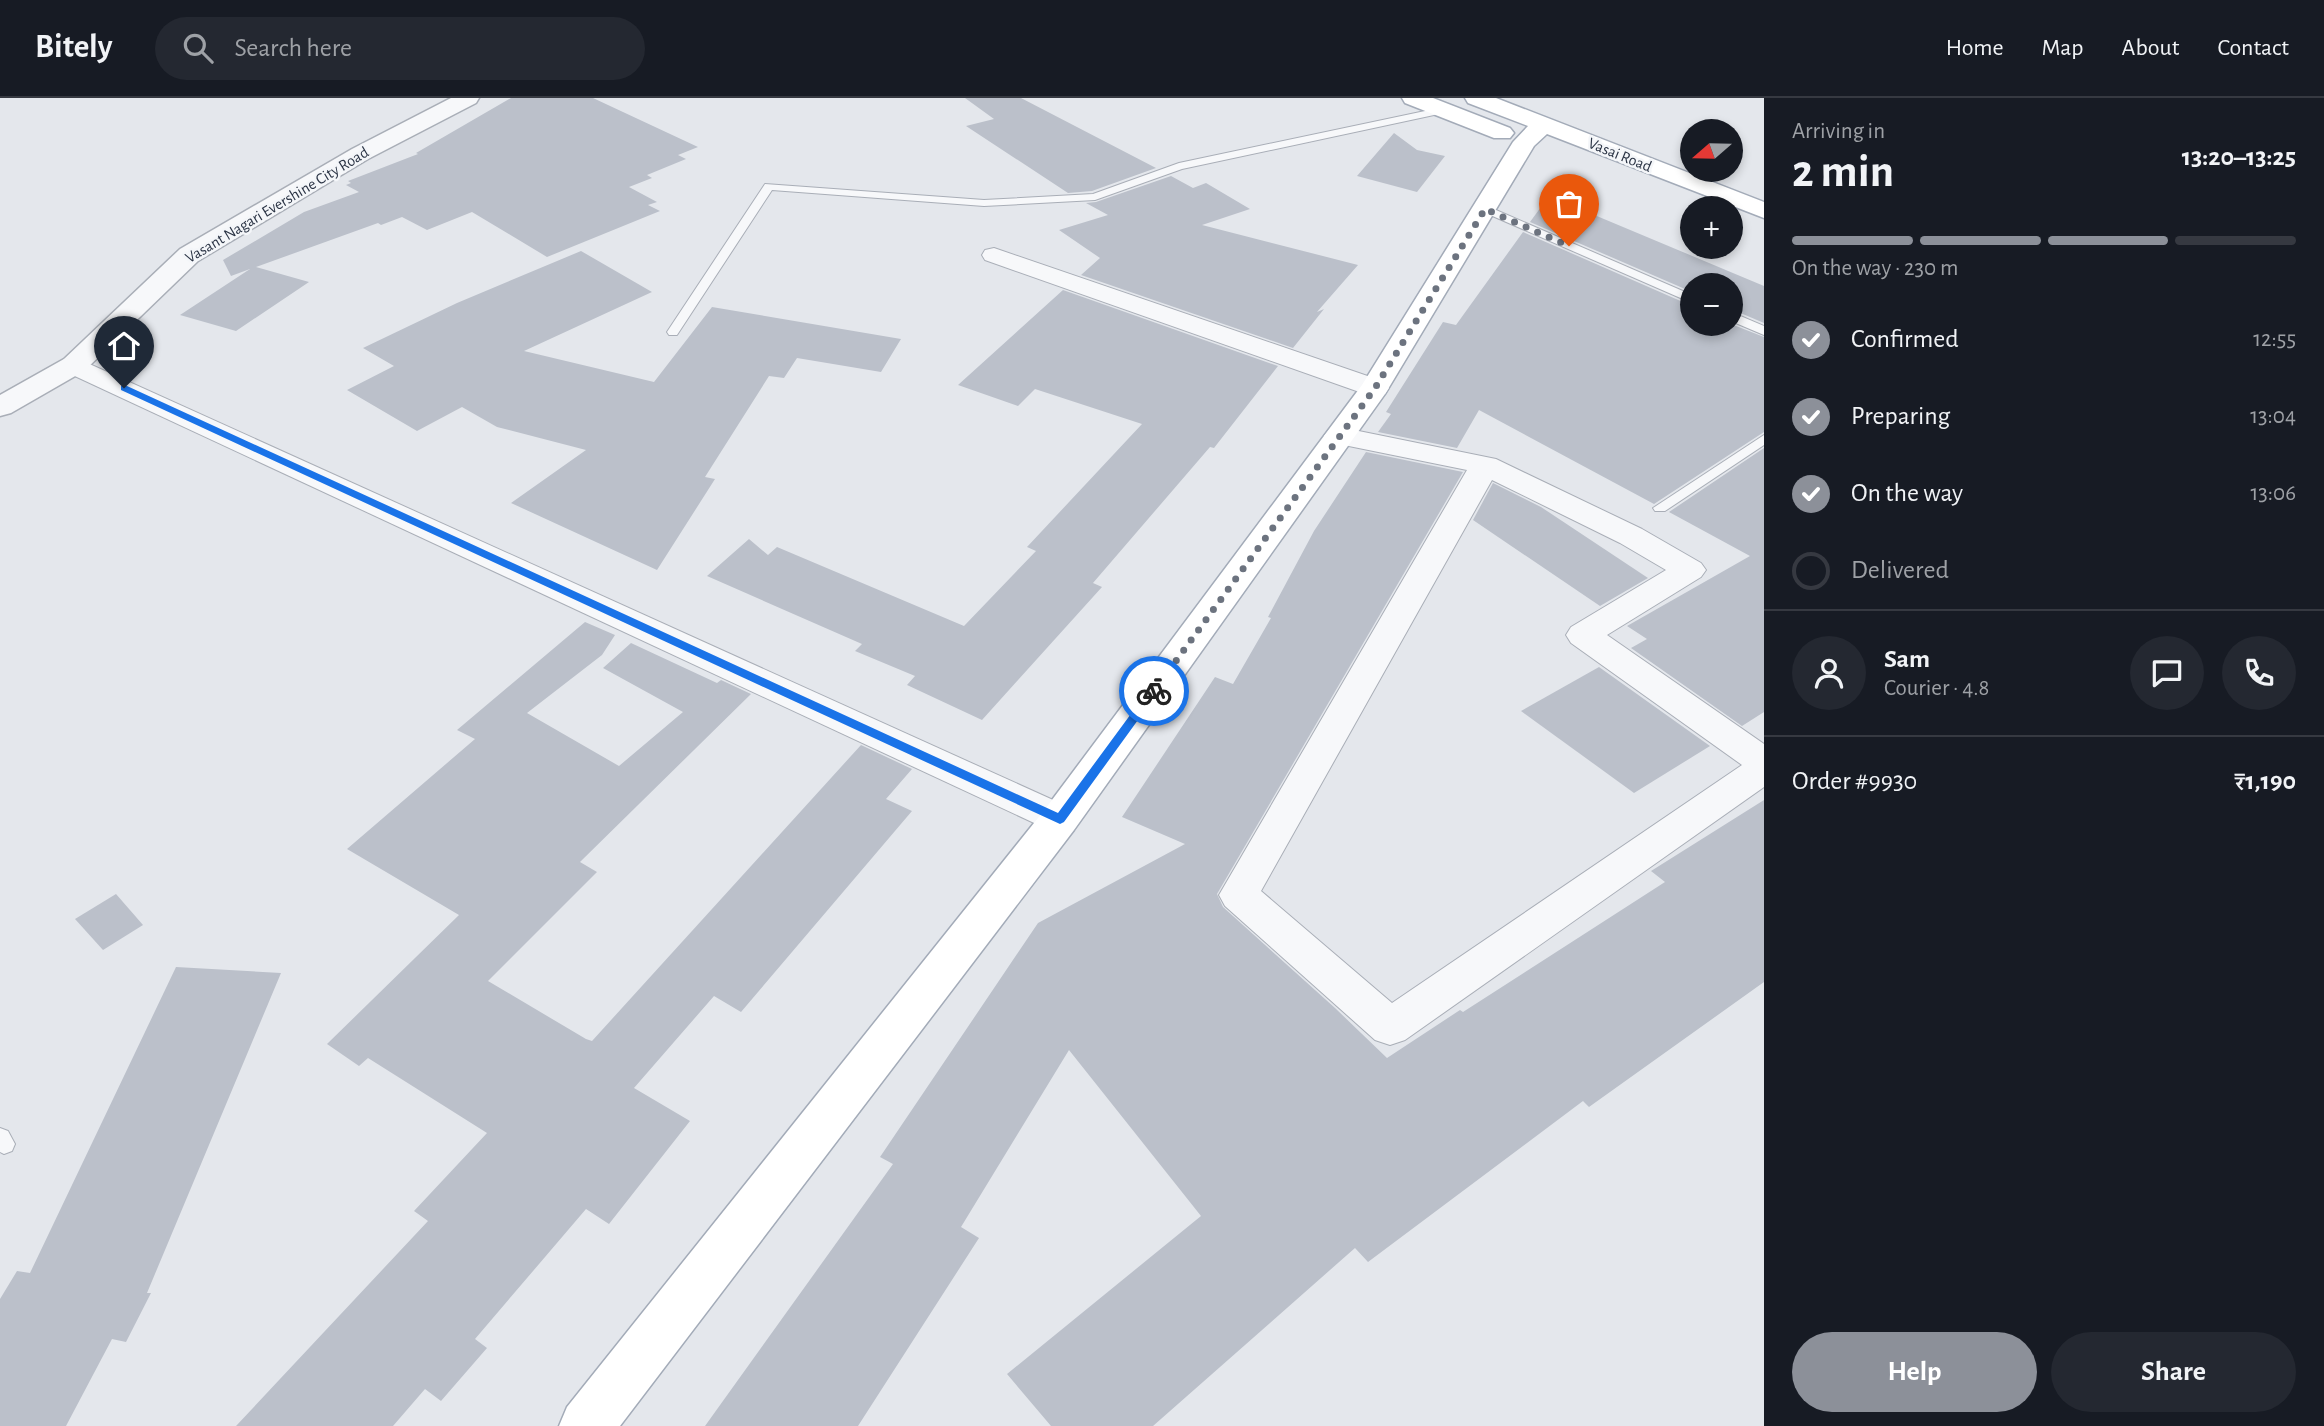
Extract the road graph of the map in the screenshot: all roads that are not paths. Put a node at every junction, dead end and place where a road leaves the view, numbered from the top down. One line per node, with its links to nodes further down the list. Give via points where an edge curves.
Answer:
1 (468, 98): 13 (street, Vasant Nagari Evershine City Road, via 360,154 189,254)
2 (1413, 98): 4 (main road, Vasai Road)
3 (1476, 98): 5 (main road, Vasai Road)
4 (1444, 110): 5 (main road, Vasai Road); 12 (lane, via 1179,166 1095,197 984,203 769,186)
5 (1539, 140): 6 (main road); 7 (main road, Vasai Road)
6 (1485, 209): 9 (lane); 14 (main road)
7 (1764, 211)
8 (995, 255): 14 (street)
9 (1680, 294)
10 (1743, 321): 11 (lane)
11 (1764, 331)
12 (673, 332)
13 (74, 365): 15 (street, Vasant Nagari Evershine City Road); 22 (street)
14 (1375, 388): 16 (main road)
15 (0, 407)
16 (1339, 436): 18 (street); 22 (main road)
17 (1764, 439): 19 (lane)
18 (1485, 465): 20 (street, via 1690,570 1583,635); 21 (street, via 1239,895 1390,1027)
19 (1660, 508)
20 (1764, 762)
21 (1764, 768)
22 (1060, 819): 23 (main road)
23 (586, 1426)

